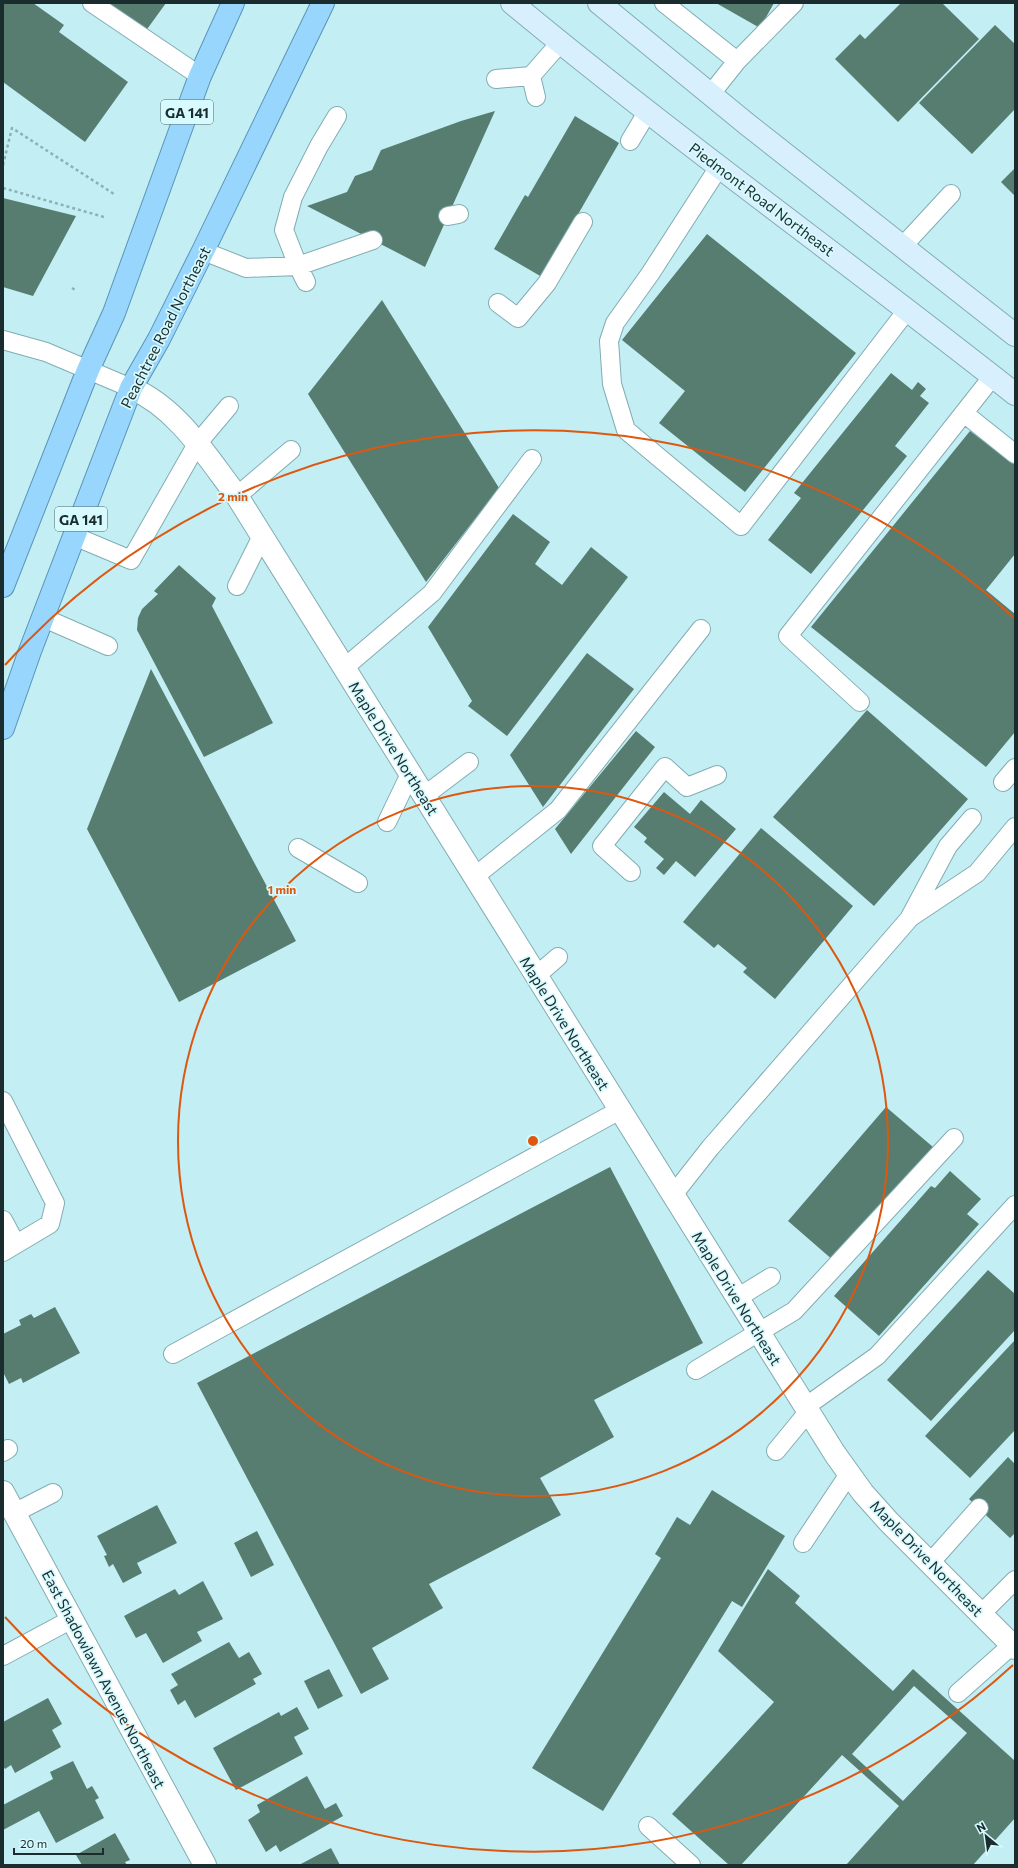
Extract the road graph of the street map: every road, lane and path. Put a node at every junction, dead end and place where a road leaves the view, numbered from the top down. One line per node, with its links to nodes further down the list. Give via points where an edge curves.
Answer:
1 (92, 3): 10 (lane)
2 (233, 3): 10 (highway, GA 141)
3 (323, 3): 27 (highway, Peachtree Road Northeast / GA 141)
4 (512, 3): 8 (main road, Piedmont Road Northeast)
5 (599, 3): 13 (main road)
6 (664, 3): 9 (lane)
7 (794, 3): 9 (lane)
8 (560, 43): 11 (lane); 15 (main road, Piedmont Road Northeast)
9 (737, 61): 13 (lane)
10 (200, 76): 36 (highway, GA 141, via 114,313)
11 (531, 76): 12 (lane); 14 (lane)
12 (496, 79)
13 (710, 94): 26 (main road)
14 (536, 97)
15 (648, 111): 17 (lane); 19 (main road, Piedmont Road Northeast)
16 (337, 116): 28 (lane, via 319,146 291,204 284,230)
17 (630, 141)
18 (3, 165): 21 (path, via 12,128)
19 (719, 167): 33 (main road, Piedmont Road Northeast); 33 (lane, via 615,323 609,341 612,384 626,430 741,526)
20 (3, 188): 23 (path)
21 (114, 194)
22 (951, 194): 26 (lane)
23 (104, 217)
24 (583, 222): 32 (lane, via 547,283 518,318)
25 (373, 240): 28 (lane)
26 (902, 247): 34 (main road)
27 (203, 252): 28 (lane, via 246,268); 38 (highway, Peachtree Road Northeast / GA 141)
28 (298, 266): 29 (lane)
29 (306, 282)
30 (72, 288): 31 (path)
31 (77, 291)
32 (498, 303)
33 (908, 309): 37 (main road, Piedmont Road Northeast)
34 (1015, 335)
35 (3, 340): 36 (lane, via 46,352)
36 (88, 370): 38 (lane); 49 (highway, GA 141)
37 (993, 376): 39 (main road, Piedmont Road Northeast); 41 (lane)
38 (131, 388): 42 (street, Maple Drive Northeast, via 147,395 174,417); 47 (highway, Peachtree Road Northeast / GA 141)
39 (1015, 394)
40 (229, 406): 42 (lane)
41 (965, 414): 44 (lane); 55 (lane, via 788,636)
42 (197, 444): 46 (street, Maple Drive Northeast); 47 (lane, via 131,560)
43 (291, 450): 46 (lane)
44 (1015, 454)
45 (532, 459): 54 (lane, via 432,594)
46 (237, 496): 48 (street, Maple Drive Northeast)
47 (74, 536): 51 (highway, Peachtree Road Northeast / GA 141)
48 (262, 536): 50 (lane); 54 (street, Maple Drive Northeast)
49 (3, 586)
50 (237, 586)
51 (44, 618): 53 (lane); 56 (highway, Peachtree Road Northeast / GA 141)
52 (701, 629): 68 (lane, via 558,810)
53 (108, 646)
54 (344, 668): 59 (street, Maple Drive Northeast)
55 (860, 702)
56 (3, 728)
57 (468, 762): 62 (lane)
58 (1015, 768): 61 (lane)
59 (410, 774): 62 (street, Maple Drive Northeast); 64 (lane)
60 (717, 775): 67 (lane, via 687,788 665,767 602,846)
61 (1003, 782)
62 (424, 796): 68 (street, Maple Drive Northeast)
63 (972, 818): 70 (lane, via 948,846)
64 (387, 822)
65 (1015, 828): 70 (lane, via 977,872)
66 (298, 848): 69 (lane)
67 (631, 872)
68 (474, 876): 72 (street, Maple Drive Northeast)
69 (358, 883)
70 (909, 919): 76 (lane, via 710,1148)
71 (558, 957): 72 (lane)
72 (536, 976): 74 (street, Maple Drive Northeast)
73 (3, 1101): 79 (lane, via 55,1203 50,1224)
74 (620, 1110): 76 (street, Maple Drive Northeast); 83 (lane)
75 (954, 1138): 82 (lane, via 794,1311)
76 (673, 1195): 81 (street, Maple Drive Northeast)
77 (1015, 1205): 85 (lane, via 877,1356)
78 (3, 1220): 79 (lane)
79 (10, 1248)
80 (771, 1278): 81 (lane)
81 (737, 1298): 82 (street, Maple Drive Northeast)
82 (758, 1332): 84 (lane); 85 (street, Maple Drive Northeast)
83 (172, 1354)
84 (696, 1370)
85 (807, 1409): 86 (lane); 87 (street, Maple Drive Northeast)
86 (776, 1451)
87 (849, 1474): 92 (lane); 93 (street, Maple Drive Northeast, via 889,1522)
88 (3, 1492): 91 (street, East Shadowlawn Avenue Northeast)
89 (53, 1493): 91 (lane)
90 (979, 1508): 93 (lane)
91 (14, 1513): 96 (street, East Shadowlawn Avenue Northeast)
92 (803, 1543)
93 (930, 1563): 95 (street, Maple Drive Northeast)
94 (1015, 1580): 95 (lane)
95 (981, 1614): 97 (street, Maple Drive Northeast)
96 (72, 1619): 98 (lane); 101 (street, East Shadowlawn Avenue Northeast)
97 (1014, 1647): 99 (lane)
98 (3, 1656)
99 (958, 1693)
100 (648, 1826): 102 (lane)
101 (205, 1865)
102 (691, 1865)

